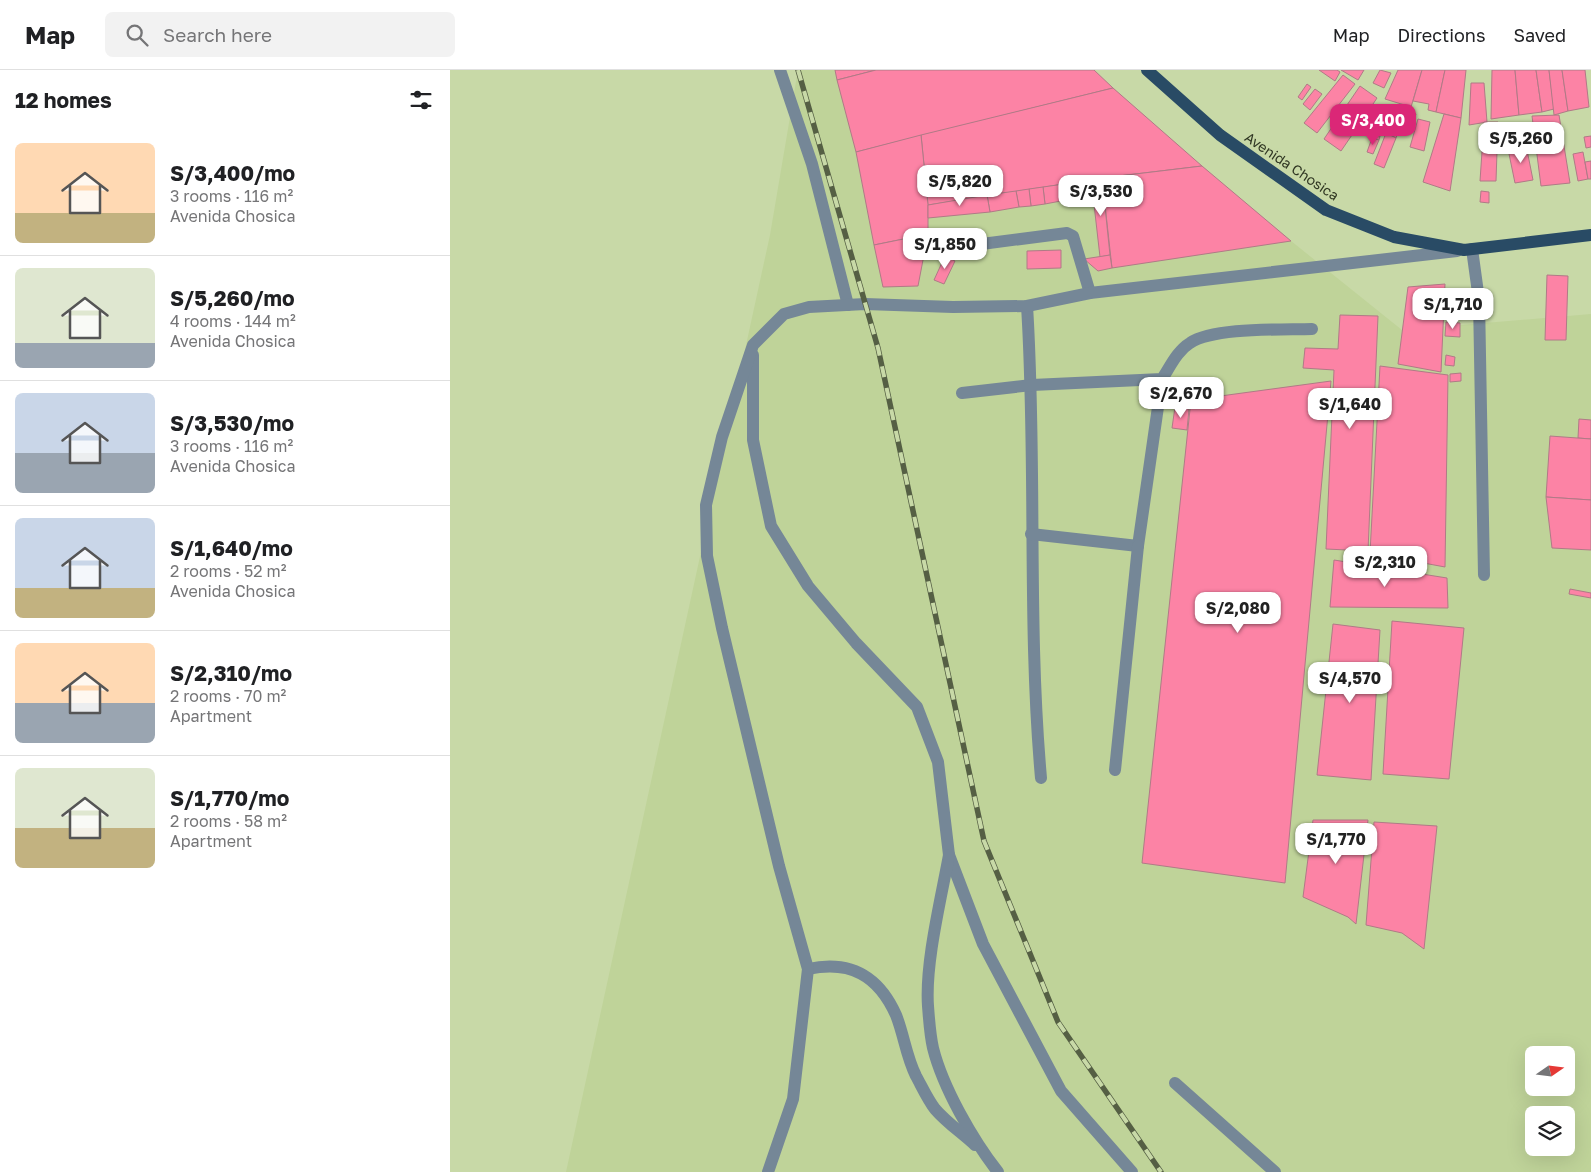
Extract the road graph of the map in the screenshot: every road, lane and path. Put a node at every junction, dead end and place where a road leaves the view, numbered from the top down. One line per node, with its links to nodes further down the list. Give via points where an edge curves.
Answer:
1 (780, 70): 7 (street, via 812,164)
2 (1147, 70): 5 (main road, Avenida Chosica, via 1220,134 1326,210 1394,237)
3 (1591, 235): 5 (main road, Avenida Chosica)
4 (974, 245): 6 (street, via 1068,233 1072,236)
5 (1468, 249): 6 (street); 16 (street, via 1479,300)
6 (1090, 294): 8 (street)
7 (848, 305): 8 (street); 10 (street, via 809,307 784,314)
8 (1026, 306): 12 (street)
9 (1312, 329): 11 (street, via 1204,336 1190,343 1174,359)
10 (753, 345): 19 (street, via 753,440 771,526 808,586 917,707 938,762); 20 (street, via 722,438 706,505 708,556 779,866)
11 (1162, 380): 12 (street); 15 (street)
12 (1032, 385): 13 (street); 14 (street)
13 (962, 392)
14 (1031, 534): 15 (street); 18 (street, via 1034,702)
15 (1138, 546): 17 (street)
16 (1484, 575)
17 (1115, 770)
18 (1041, 778)
19 (948, 855): 22 (street, via 931,964 928,1004 933,1048 953,1098); 25 (street, via 983,944 1062,1091)
20 (808, 969): 22 (street, via 828,965 847,967 875,981 896,1015 904,1046 935,1109); 23 (street, via 794,1099)
21 (1175, 1082): 26 (street)
22 (984, 1153): 24 (street)
23 (768, 1172)
24 (998, 1172)
25 (1132, 1172)
26 (1275, 1172)

